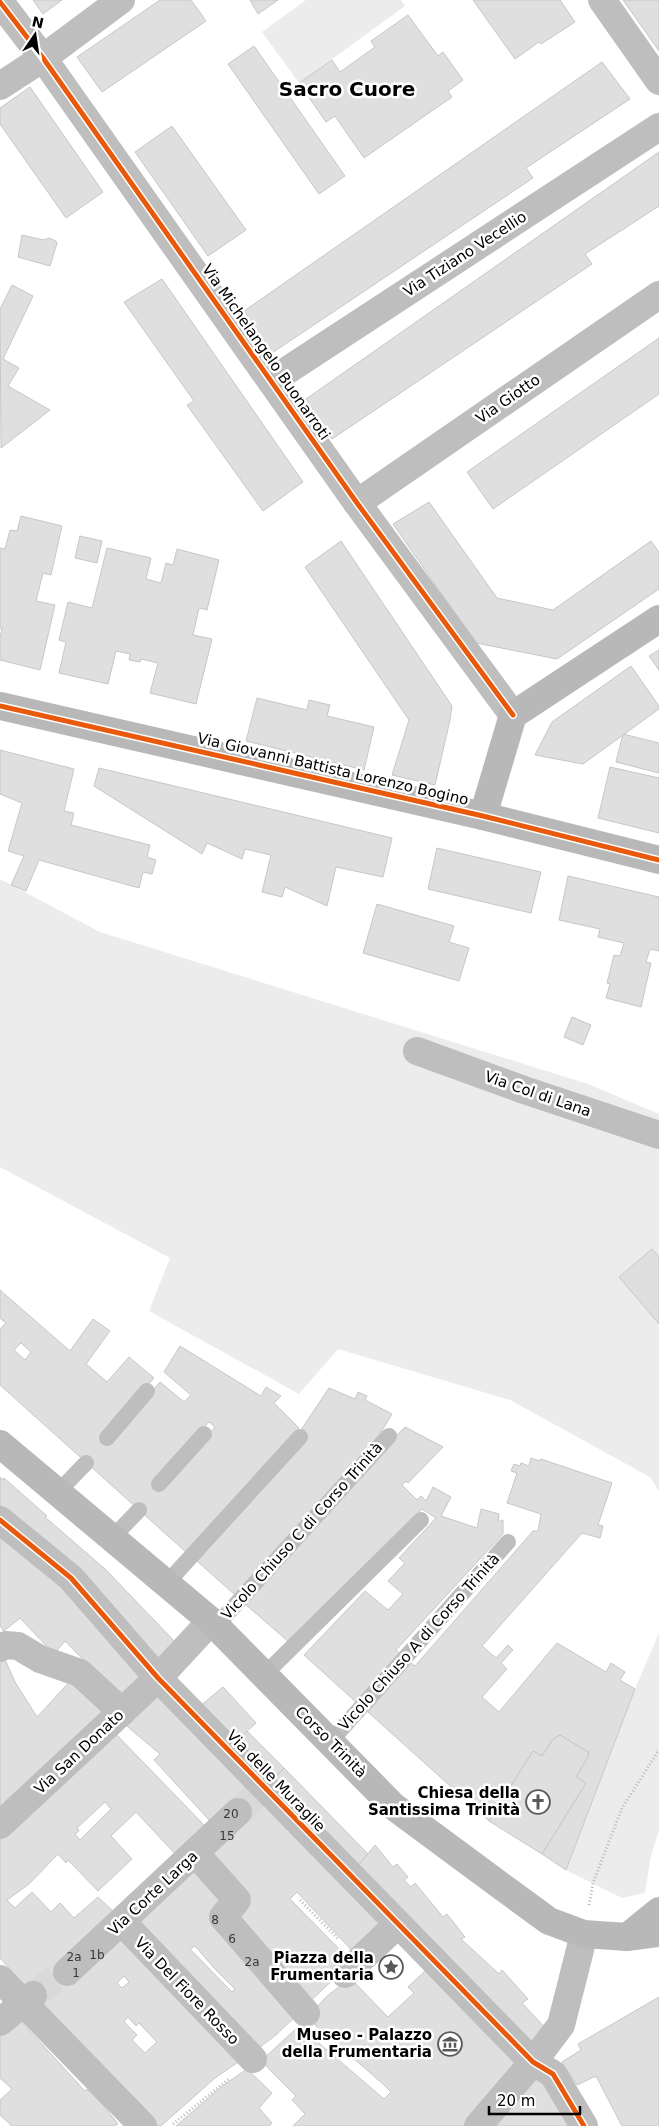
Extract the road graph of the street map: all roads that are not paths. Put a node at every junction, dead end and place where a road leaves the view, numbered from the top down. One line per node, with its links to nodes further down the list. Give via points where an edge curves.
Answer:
1 (121, 0): 4 (street)
2 (602, 0): 5 (street)
3 (0, 2): 4 (street, Via Michelangelo Buonarroti)
4 (43, 58): 6 (street); 9 (street, Via Michelangelo Buonarroti)
5 (659, 81)
6 (0, 86)
7 (659, 127): 9 (street, Via Tiziano Vecellio)
8 (659, 295): 10 (street, Via Giotto)
9 (271, 381): 10 (street, Via Michelangelo Buonarroti)
10 (357, 502): 13 (street, Via Michelangelo Buonarroti)
11 (659, 619): 13 (street)
12 (0, 706): 14 (street, Via Giovanni Battista Lorenzo Bogino)
13 (513, 715): 14 (street)
14 (483, 816): 15 (street, Via Giovanni Battista Lorenzo Bogino)
15 (659, 860)
16 (417, 1051): 17 (street, Via Col di Lana)
17 (659, 1136)
18 (147, 1392): 22 (lane)
19 (204, 1434): 25 (lane)
20 (389, 1436): 33 (lane, Vicolo Chiuso C di Corso Trinità)
21 (300, 1437): 32 (lane)
22 (107, 1438)
23 (0, 1444): 26 (street, Corso Trinità)
24 (86, 1462): 26 (lane)
25 (159, 1484)
26 (58, 1492): 30 (street, Corso Trinità)
27 (139, 1510): 30 (lane)
28 (0, 1520): 36 (street, Via delle Muraglie, via 71,1578)
29 (421, 1520): 35 (lane)
30 (112, 1538): 32 (street, Corso Trinità)
31 (508, 1542): 38 (lane, Vicolo Chiuso A di Corso Trinità)
32 (166, 1584): 33 (street, Corso Trinità)
33 (213, 1624): 35 (street, Corso Trinità); 36 (street)
34 (0, 1648): 37 (street, via 18,1646 40,1659 80,1673)
35 (264, 1674): 38 (street, Corso Trinità)
36 (158, 1678): 37 (street, Via San Donato); 44 (street, Via delle Muraglie, via 262,1789)
37 (122, 1712): 40 (street, Via San Donato)
38 (330, 1742): 46 (street, Corso Trinità, via 393,1806 548,1921)
39 (238, 1812): 41 (street, Via Corte Larga)
40 (0, 1825)
41 (195, 1853): 43 (street, Via Corte Larga); 52 (street, via 237,1900 223,1917)
42 (659, 1911): 47 (street)
43 (122, 1922): 49 (street, Via Corte Larga); 54 (street, Via Del Fiore Rosso)
44 (398, 1924): 48 (street); 55 (street, Via delle Muraglie)
45 (659, 1933): 47 (street, Corso Trinità)
46 (584, 1934): 47 (street, Corso Trinità); 55 (street, via 561,2025)
47 (627, 1937)
48 (352, 1968)
49 (67, 1972)
50 (0, 1979): 51 (street)
51 (27, 1998): 53 (street); 56 (street)
52 (306, 2013)
53 (0, 2022)
54 (253, 2059)
55 (533, 2062): 57 (street); 58 (street, Via delle Muraglie, via 553,2074)
56 (133, 2123)
57 (478, 2126)
58 (584, 2126)

